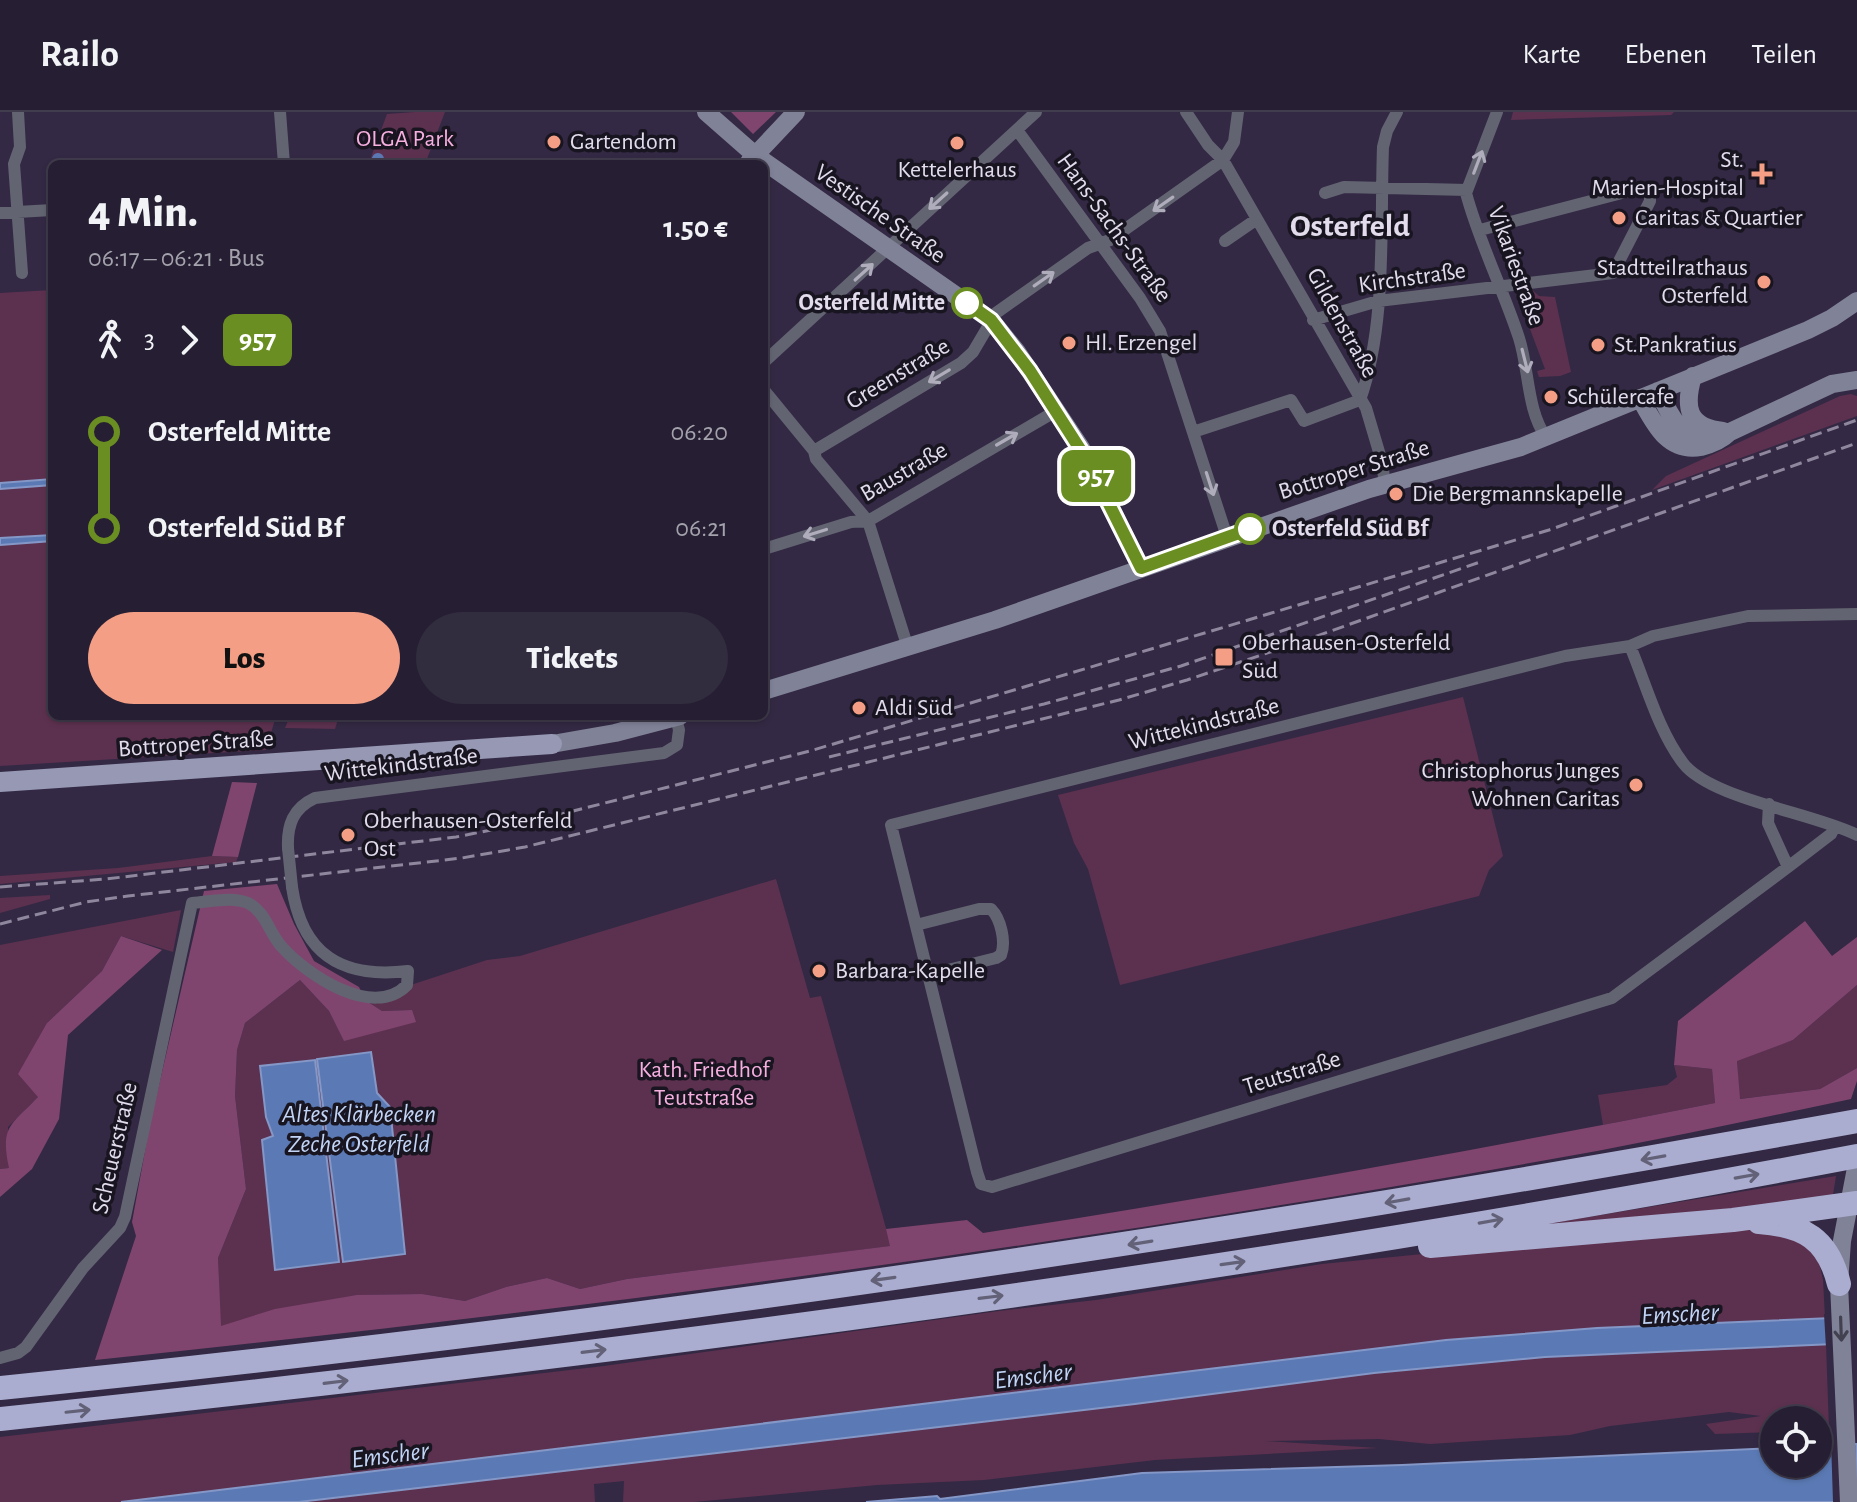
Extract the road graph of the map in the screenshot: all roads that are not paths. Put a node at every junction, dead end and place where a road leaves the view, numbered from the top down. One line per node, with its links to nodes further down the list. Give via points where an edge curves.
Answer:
1 (18, 112): 19 (street)
2 (280, 112): 12 (street)
3 (706, 112): 11 (main road, Vestische Straße)
4 (796, 112): 11 (main road)
5 (1036, 112): 10 (street)
6 (1186, 112): 13 (street, Gildenstraße)
7 (1238, 112): 13 (street, via 1234,142)
8 (1397, 112): 15 (street, via 1384,141)
9 (1497, 112): 16 (street, Vikariestraße, one-way to 9)
10 (1017, 130): 24 (street, Hans-Sachs-Straße); 25 (street, one-way to 25)
11 (751, 159)
12 (284, 160)
13 (1223, 160): 21 (street, Gildenstraße); 24 (street, Greenstraße, one-way to 24)
14 (768, 170): 25 (main road, Vestische Straße)
15 (1382, 187): 16 (street); 17 (street); 28 (street)
16 (1467, 190): 22 (street, Vikariestraße)
17 (1325, 193)
18 (48, 210): 19 (street)
19 (17, 212): 20 (street); 26 (street)
20 (0, 213)
21 (1257, 219): 23 (street); 31 (street, Gildenstraße)
22 (1480, 230): 27 (street, Vikariestraße); 27 (street, Kirchstraße, via 1637,189 1649,191 1650,201 1613,273)
23 (1225, 241)
24 (1100, 244): 30 (street, Greenstraße, one-way to 24); 40 (street, Hans-Sachs-Straße, via 1163,339)
25 (888, 250): 30 (main road, Vestische Straße); 32 (street, one-way to 25)
26 (22, 273)
27 (1499, 288): 28 (street, Kirchstraße); 42 (street, Vikariestraße, one-way to 42)
28 (1378, 301): 31 (street, Kirchstraße); 38 (street)
29 (1856, 303): 33 (main road, Bottroper Straße, via 1808,330)
30 (991, 320): 39 (main road, Vestische Straße); 43 (street, Greenstraße, one-way to 43, via 961,363)
31 (1313, 320): 38 (street, Gildenstraße)
32 (768, 358)
33 (1693, 376): 35 (main road, Bottroper Straße); 41 (main road, via 1689,410 1702,425)
34 (1857, 380): 41 (main road, via 1832,384)
35 (1658, 391): 37 (main road, Bottroper Straße); 41 (main road, via 1684,432 1706,437)
36 (768, 395): 43 (street)
37 (1640, 398): 41 (main road, via 1660,433 1675,445 1709,445); 42 (main road, Bottroper Straße)
38 (1360, 400): 40 (street, via 1304,421 1291,400); 44 (street, Gildenstraße, via 1381,456)
39 (1056, 411): 45 (street, Baustraße, one-way to 39); 48 (main road, Vestische Straße)
40 (1193, 432): 46 (street, Hans-Sachs-Straße, one-way to 46)
41 (1730, 432)
42 (1546, 437): 44 (main road, Bottroper Straße)
43 (814, 451): 45 (street)
44 (1385, 485): 46 (main road, Bottroper Straße)
45 (868, 521): 47 (street, Baustraße, one-way to 47); 51 (street)
46 (1227, 537): 48 (main road, Bottroper Straße)
47 (768, 548)
48 (1141, 568): 51 (main road, Bottroper Straße)
49 (1857, 614): 50 (street, Wittekindstraße, via 1748,616 1653,636)
50 (1630, 646): 57 (street, via 1684,765 1705,781); 58 (street, Wittekindstraße, via 1565,656)
51 (908, 648): 52 (main road, Bottroper Straße)
52 (768, 690)
53 (663, 720): 55 (main road, Bottroper Straße)
54 (678, 720): 62 (street, Wittekindstraße, bridge, via 677,745 664,753 315,798 303,805 293,816 288,848 295,908 304,931 328,957 359,972 408,971 402,990 362,996 330,984 297,963 248,904)
55 (552, 744): 56 (main road, Bottroper Straße)
56 (0, 782)
57 (1769, 804): 59 (street); 61 (street, via 1768,823)
58 (891, 825): 63 (street, Teutstraße)
59 (1835, 826): 60 (street); 61 (street, Teutstraße)
60 (1857, 835)
61 (1788, 867): 64 (street, Teutstraße, via 1607,1000 992,1187 981,1184 977,1172)
62 (192, 903): 71 (street, Scheuerstraße, via 125,1217 26,1347)
63 (916, 925): 64 (street, Teutstraße); 64 (street, via 991,909 1004,945 996,958)
64 (928, 975)
65 (1852, 1122): 72 (highway, one-way to 72, via 1114,1247 608,1316)
66 (1851, 1159): 67 (main road); 69 (highway, one-way to 66)
67 (1853, 1203): 68 (highway); 70 (main road, via 1842,1241)
68 (1733, 1220): 69 (highway, via 1392,1251); 70 (highway, via 1779,1224 1806,1234 1831,1255)
69 (1359, 1245): 73 (highway, one-way to 69, via 625,1347)
70 (1840, 1289): 74 (main road, one-way to 74)
71 (0, 1358)
72 (0, 1388)
73 (0, 1419)
74 (1849, 1502)

